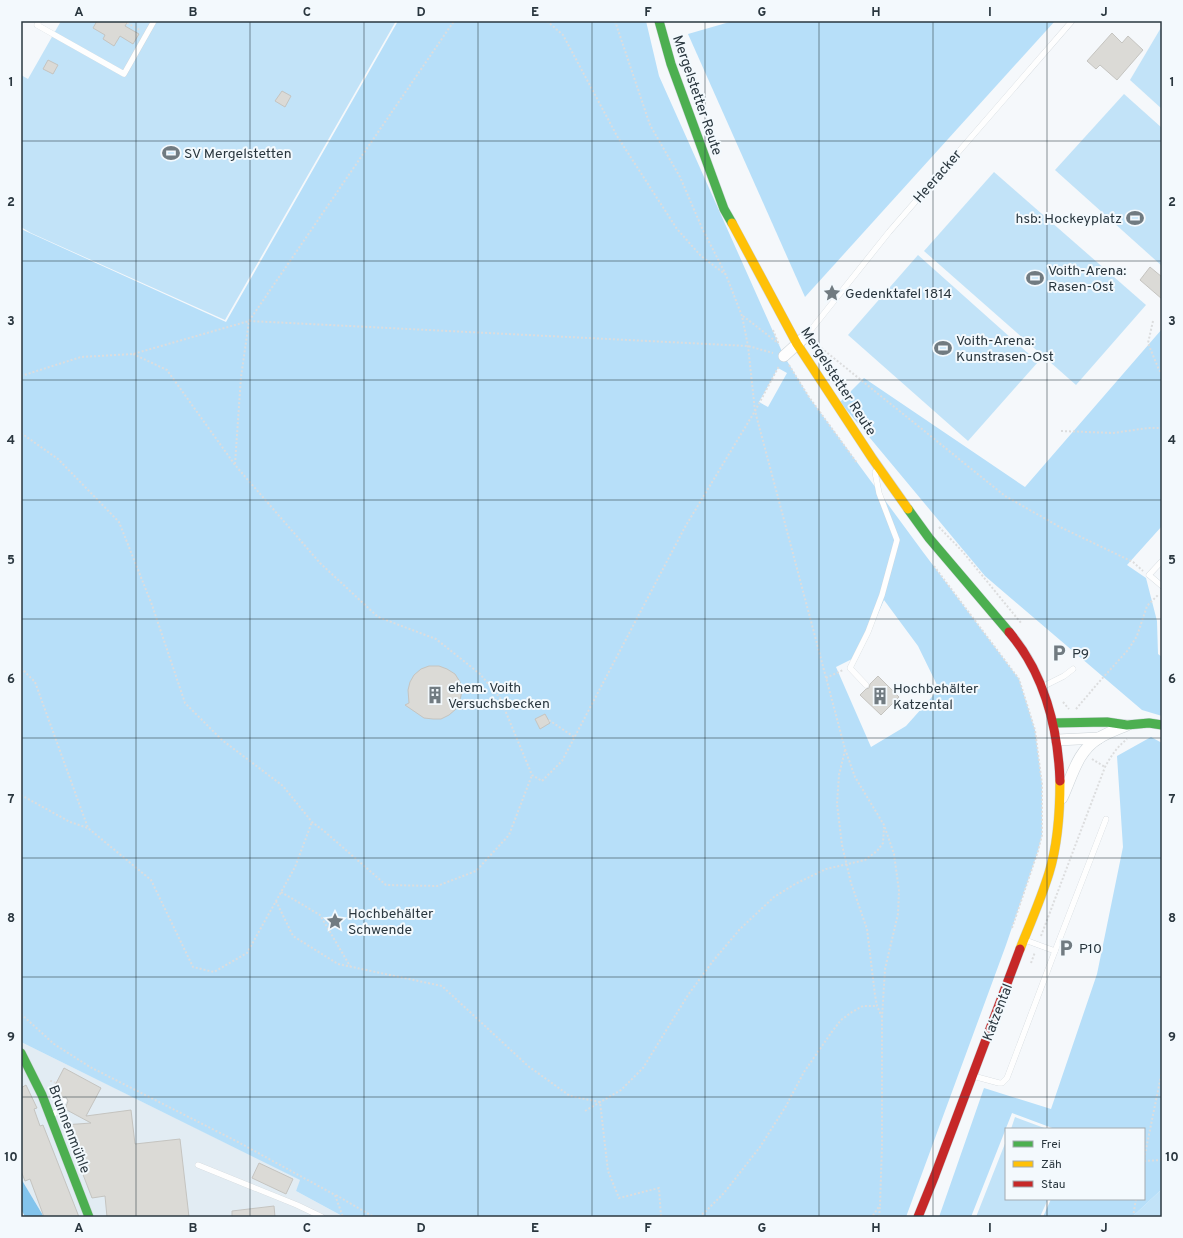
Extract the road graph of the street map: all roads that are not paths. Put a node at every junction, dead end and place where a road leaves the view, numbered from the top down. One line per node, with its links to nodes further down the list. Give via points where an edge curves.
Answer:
1 (39, 21): 2 (lane, via 37,25 124,74)
2 (154, 21)
3 (659, 21): 6 (street, Mergelstetter Reute, via 671,64 724,209)
4 (1072, 21): 5 (lane, Heeracker, via 889,232)
5 (806, 336): 6 (street)
6 (797, 344): 7 (street); 8 (street, Mergelstetter Reute)
7 (784, 356)
8 (872, 458): 12 (lane, via 879,493 897,540 882,595 868,632 850,668); 13 (street, Mergelstetter Reute, via 929,538 1016,640)
9 (1162, 561): 10 (lane, via 1149,575)
10 (1162, 586)
11 (1073, 669): 13 (lane)
12 (866, 685)
13 (1042, 688): 14 (street, Mergelstetter Reute)
14 (1053, 723): 15 (street, Katzental, via 1107,722); 18 (street, Katzental)
15 (1127, 725): 16 (street, Katzental); 17 (street, Katzental)
16 (1162, 725)
17 (1099, 738): 18 (street, Katzental); 19 (street, Katzental, via 1083,753)
18 (1057, 740): 19 (street, Katzental)
19 (1060, 802): 21 (street, Katzental, via 1052,862)
20 (1106, 819): 22 (lane)
21 (1024, 940): 22 (lane); 24 (street, Katzental)
22 (1055, 951): 24 (lane, via 1007,1078 999,1083)
23 (21, 1053): 26 (street, Brunnenmühle)
24 (972, 1076): 30 (street, Katzental)
25 (64, 1101): 26 (lane)
26 (51, 1117): 28 (street, Brunnenmühle)
27 (198, 1165): 29 (lane)
28 (89, 1217)
29 (322, 1217)
30 (918, 1217)

